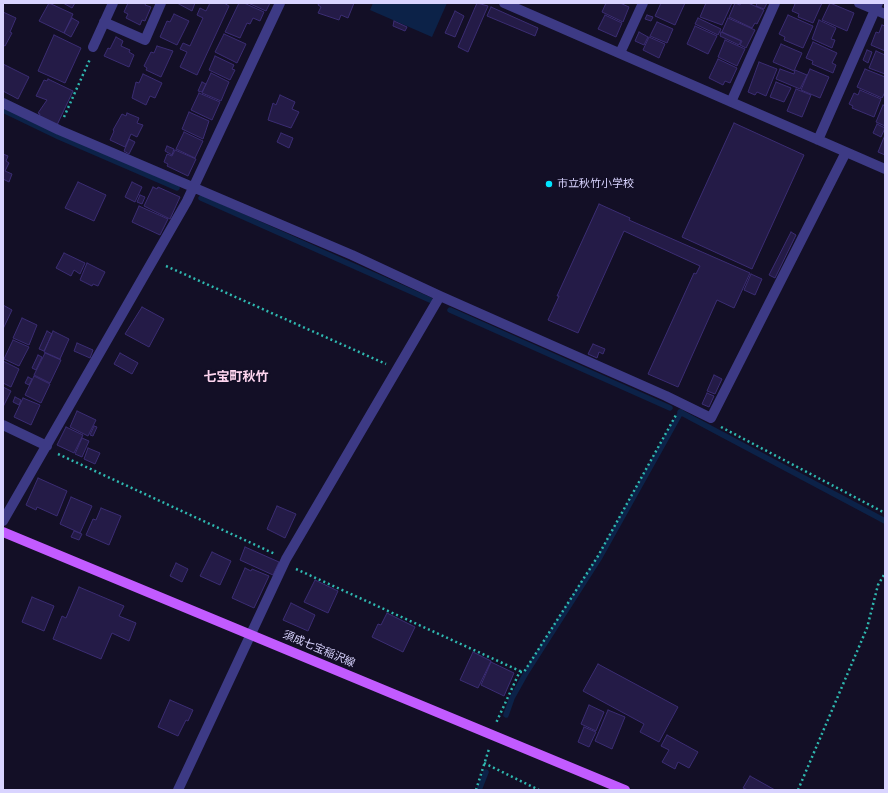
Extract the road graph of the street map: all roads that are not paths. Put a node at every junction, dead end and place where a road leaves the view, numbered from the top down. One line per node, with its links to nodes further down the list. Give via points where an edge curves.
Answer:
1 (112, 3): 10 (street)
2 (161, 3): 10 (street, via 145,40)
3 (280, 3): 18 (street)
4 (504, 3): 12 (street)
5 (643, 3): 12 (street)
6 (775, 3): 13 (street)
7 (859, 3): 8 (street)
8 (877, 6): 9 (street); 15 (street)
9 (885, 14)
10 (104, 22): 11 (street)
11 (93, 47)
12 (620, 53): 13 (street)
13 (731, 102): 15 (street)
14 (3, 103): 18 (street, via 58,130)
15 (818, 140): 16 (street)
16 (846, 152): 17 (street); 19 (street, via 711,418)
17 (885, 169)
18 (194, 187): 19 (street); 21 (street)
19 (440, 296): 24 (street, via 285,562)
20 (3, 425): 21 (street)
21 (46, 447): 22 (street)
22 (3, 521)
23 (3, 532): 24 (main road, 須成七宝稲沢線)
24 (251, 634): 25 (street); 26 (main road, 須成七宝稲沢線)
25 (178, 790)
26 (625, 790)

